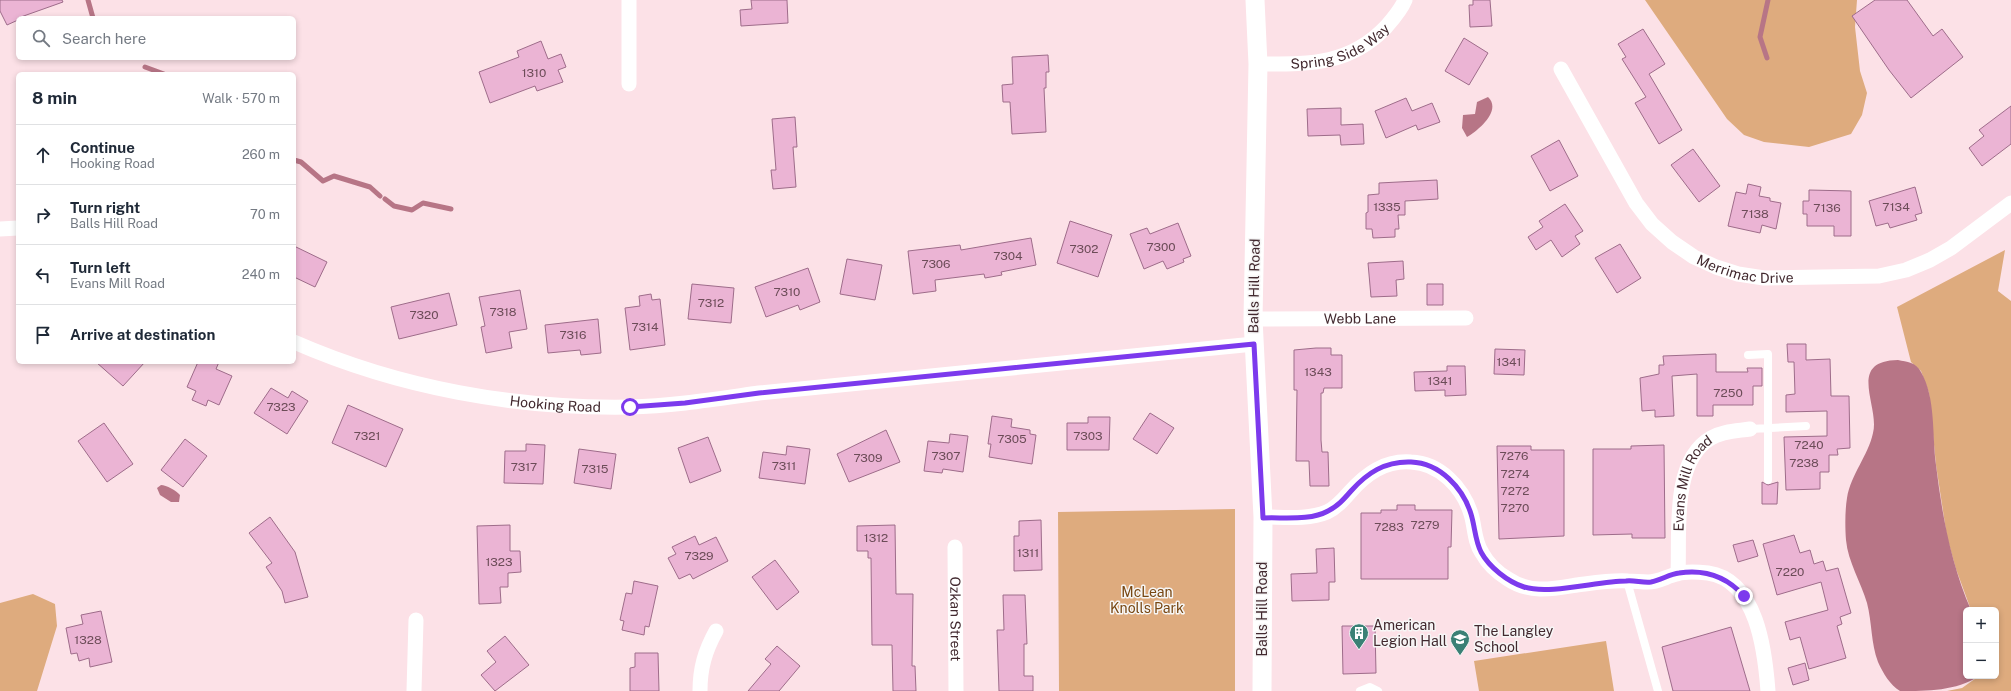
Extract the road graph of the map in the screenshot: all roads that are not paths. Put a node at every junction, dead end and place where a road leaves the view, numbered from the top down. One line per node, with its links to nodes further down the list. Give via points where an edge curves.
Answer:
1 (629, 0): 6 (street)
2 (1255, 0): 4 (street, Balls Hill Road)
3 (1405, 0): 4 (street, Spring Side Way, via 1395,17 1380,32 1348,54 1328,61 1305,64)
4 (1258, 64): 11 (street, Balls Hill Road)
5 (1561, 69): 7 (street, Merrimac Drive, via 1636,203 1652,224 1694,257 1723,270 1764,278 1879,276 1906,270 1951,248)
6 (629, 84)
7 (2011, 203)
8 (16, 228): 9 (street)
9 (0, 229)
10 (1466, 318): 11 (street, Webb Lane)
11 (1253, 319): 13 (street, Balls Hill Road)
12 (296, 343): 13 (street, Hooking Road, via 370,369 458,392 560,406 630,407)
13 (1254, 344): 19 (street, Balls Hill Road)
14 (1748, 355): 16 (lane, via 1768,354)
15 (1806, 426): 16 (lane)
16 (1768, 427): 17 (lane); 18 (lane)
17 (1750, 429): 21 (street, Evans Mill Road, via 1724,432 1711,438 1690,460 1681,487)
18 (1768, 480)
19 (1263, 518): 22 (street, via 1313,516 1327,512 1339,504 1370,472 1396,462 1412,462 1427,465 1441,472 1455,484 1465,499 1481,552 1491,566 1509,580 1524,587 1541,590); 28 (street, Balls Hill Road)
20 (955, 547): 27 (street, Ozkan Street)
21 (1678, 573): 22 (street, via 1649,582); 32 (street, via 1708,573 1734,585 1744,596 1754,617 1763,650)
22 (1627, 580): 31 (lane)
23 (416, 620): 25 (street)
24 (716, 631): 26 (street, via 707,646 702,663)
25 (414, 691)
26 (700, 691)
27 (956, 691)
28 (1262, 691)
29 (1360, 691): 30 (lane, via 1370,687)
30 (1378, 691)
31 (1658, 691)
32 (1768, 691)

